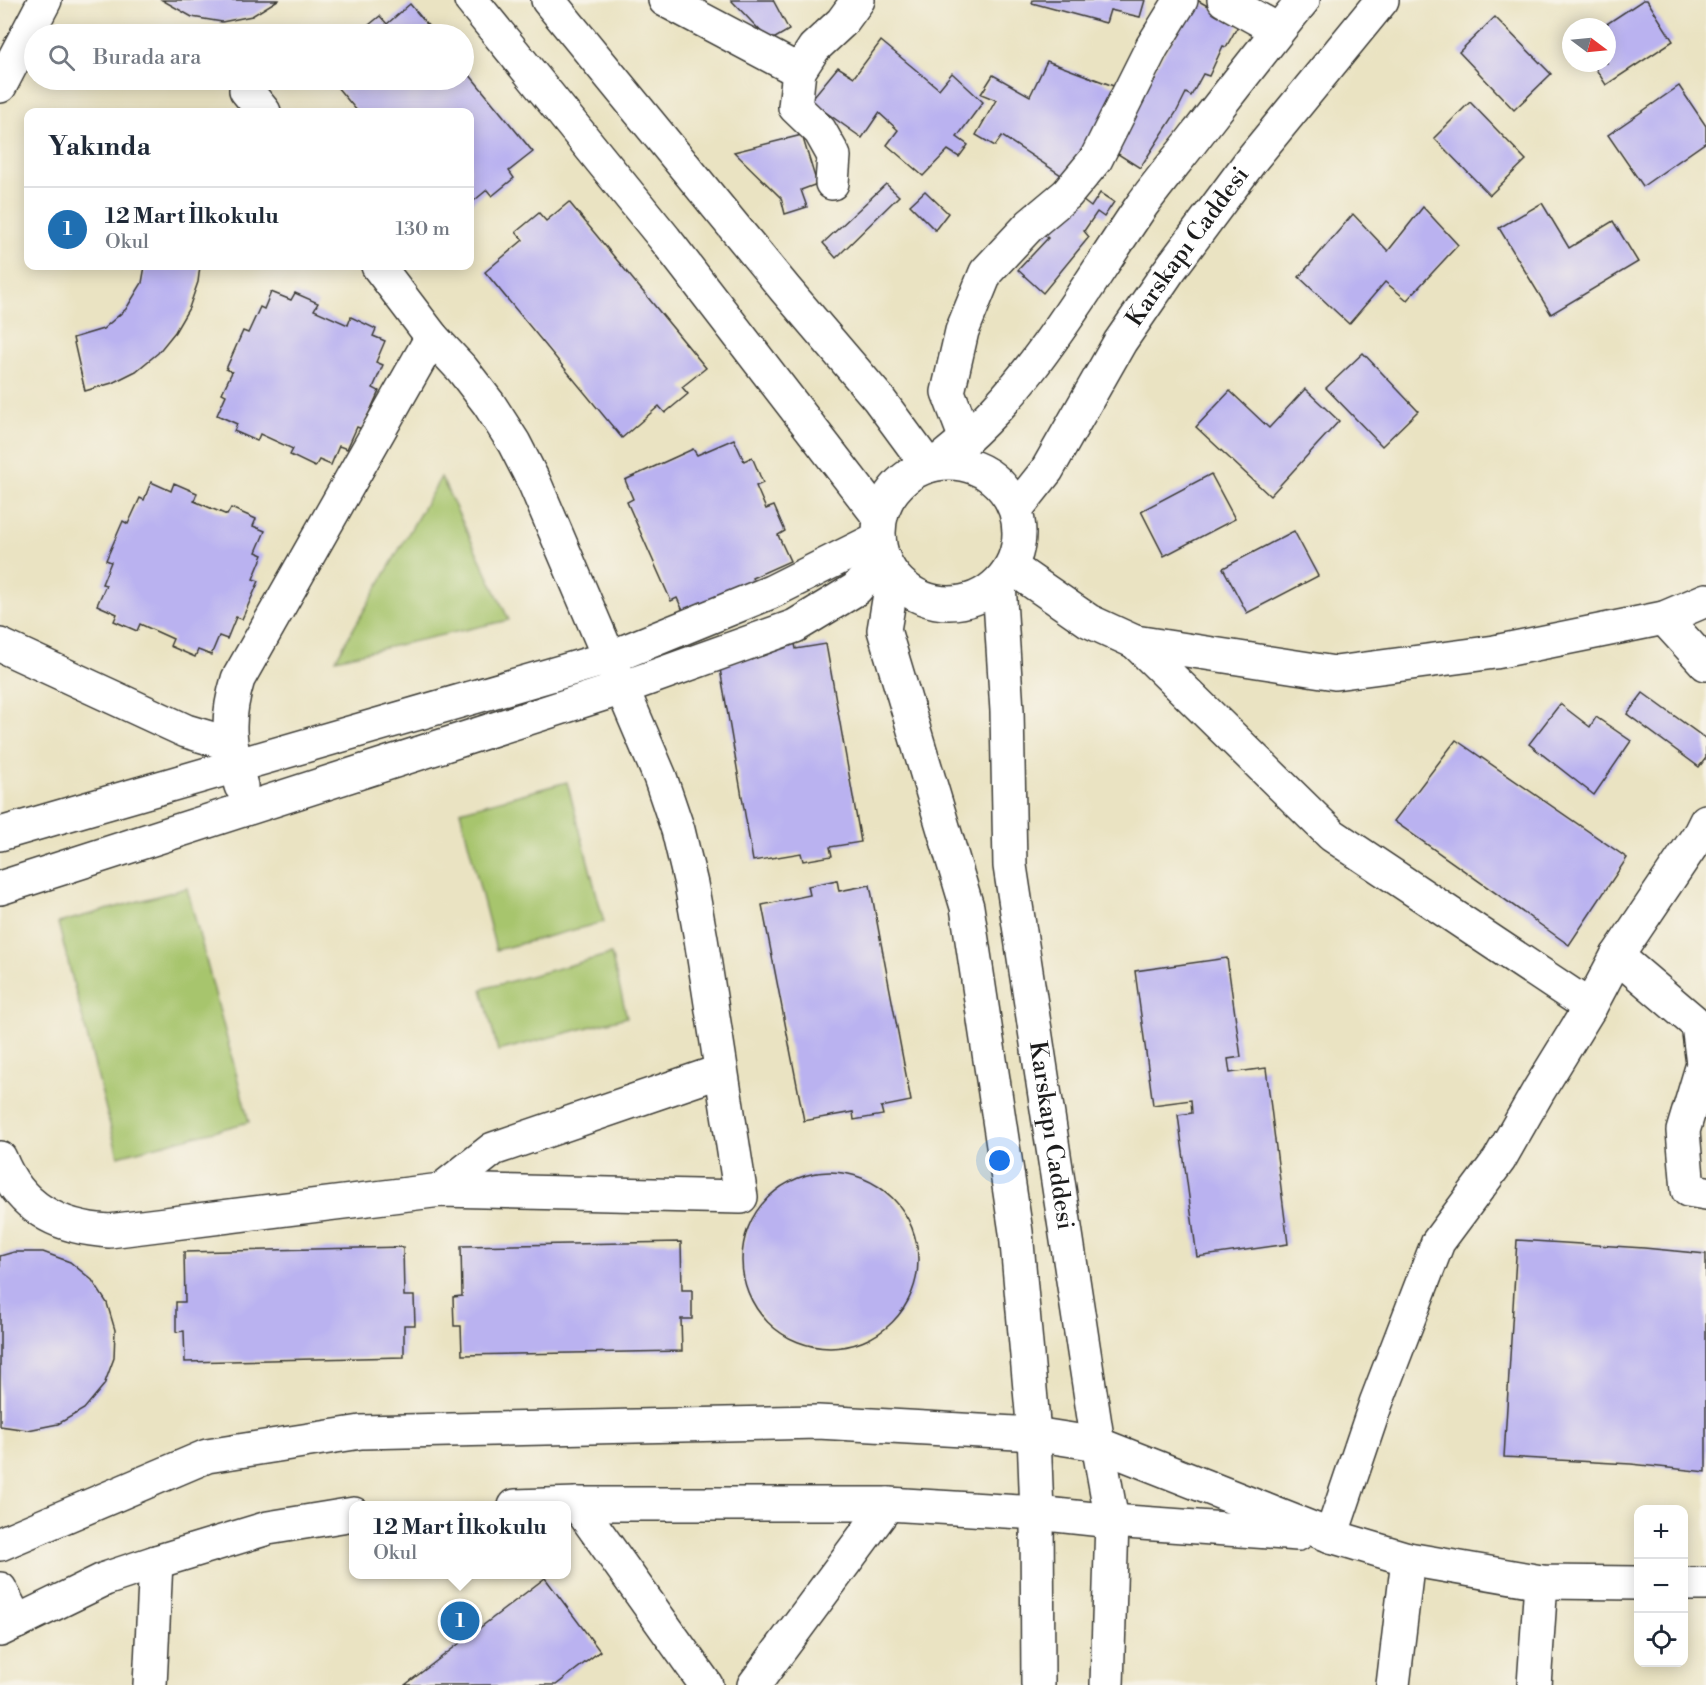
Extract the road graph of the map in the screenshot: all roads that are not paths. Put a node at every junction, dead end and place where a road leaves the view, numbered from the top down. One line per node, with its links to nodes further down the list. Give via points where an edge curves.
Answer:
1 (45, 0): 11 (main road)
2 (471, 0): 24 (main road, via 665,238)
3 (548, 0): 22 (main road)
4 (665, 0): 14 (main road)
5 (720, 0): 14 (main road)
6 (858, 0): 16 (main road, via 842,22 814,48)
7 (1181, 0): 21 (main road, via 1152,47 1096,159 1067,194 1030,225 986,272 962,331 948,392)
8 (1224, 0): 13 (main road)
9 (1303, 0): 13 (main road)
10 (1382, 0): 23 (main road, Karskapı Caddesi, via 1252,159 1168,272 1120,342 1047,470)
11 (27, 24)
12 (24, 28): 15 (main road)
13 (1278, 30): 21 (main road, via 1144,203 1032,365)
14 (739, 38): 16 (main road)
15 (8, 50): 17 (main road)
16 (799, 71): 18 (main road, via 795,107 820,131 834,156)
17 (0, 86)
18 (832, 183)
19 (381, 270): 20 (main road)
20 (432, 337): 30 (main road, via 462,369 514,443); 33 (main road, via 238,679 229,721)
21 (966, 439): 22 (main road)
22 (932, 465): 23 (main road, via 955,462 975,467 1006,491); 24 (main road, via 900,483 888,499)
23 (1016, 509): 25 (main road, via 1018,549)
24 (884, 547): 25 (main road, via 907,590 924,600 964,603 983,596); 30 (main road); 32 (main road, via 856,589 795,626); 45 (main road, via 884,630 967,907 1016,1232)
25 (1005, 575): 28 (main road); 46 (main road, Karskapı Caddesi, via 1010,866)
26 (1706, 600): 27 (main road)
27 (1665, 618): 28 (main road, via 1495,652 1335,673); 31 (main road)
28 (1135, 642): 39 (main road, via 1332,835)
29 (0, 645): 33 (main road)
30 (609, 658): 32 (main road); 33 (main road)
31 (1706, 664)
32 (622, 688): 34 (main road); 41 (main road, via 678,830 699,928)
33 (233, 755): 34 (main road); 36 (main road)
34 (248, 808): 37 (main road)
35 (1706, 821): 38 (main road)
36 (0, 834)
37 (0, 888)
38 (1617, 957): 39 (main road); 40 (main road)
39 (1590, 1007): 53 (main road, via 1499,1160 1437,1242)
40 (1702, 1024): 44 (main road, via 1703,1064 1683,1131 1688,1190)
41 (721, 1071): 43 (main road, via 493,1149); 43 (main road, via 741,1197)
42 (0, 1158): 43 (main road, via 15,1186 44,1213 64,1224 109,1232)
43 (441, 1190)
44 (1706, 1194)
45 (1034, 1434): 46 (main road); 50 (main road); 54 (main road, via 818,1422 361,1432 207,1456)
46 (1098, 1444): 52 (main road, Karskapı Caddesi); 53 (main road)
47 (571, 1504): 48 (main road)
48 (577, 1504): 49 (main road); 64 (main road)
49 (888, 1504): 50 (main road); 65 (main road)
50 (1037, 1512): 52 (main road); 66 (main road)
51 (349, 1515): 56 (main road, via 268,1528)
52 (1112, 1521): 53 (main road); 67 (main road, Karskapı Caddesi)
53 (1331, 1536): 55 (main road)
54 (0, 1544)
55 (1408, 1559): 57 (main road); 68 (main road)
56 (156, 1562): 62 (main road, via 105,1579); 63 (main road)
57 (1541, 1582): 58 (main road); 69 (main road)
58 (1634, 1583)
59 (1688, 1584): 60 (main road)
60 (1706, 1584)
61 (0, 1589): 62 (main road)
62 (9, 1626)
63 (150, 1685)
64 (706, 1685)
65 (754, 1685)
66 (1038, 1685)
67 (1107, 1685)
68 (1393, 1685)
69 (1534, 1685)

